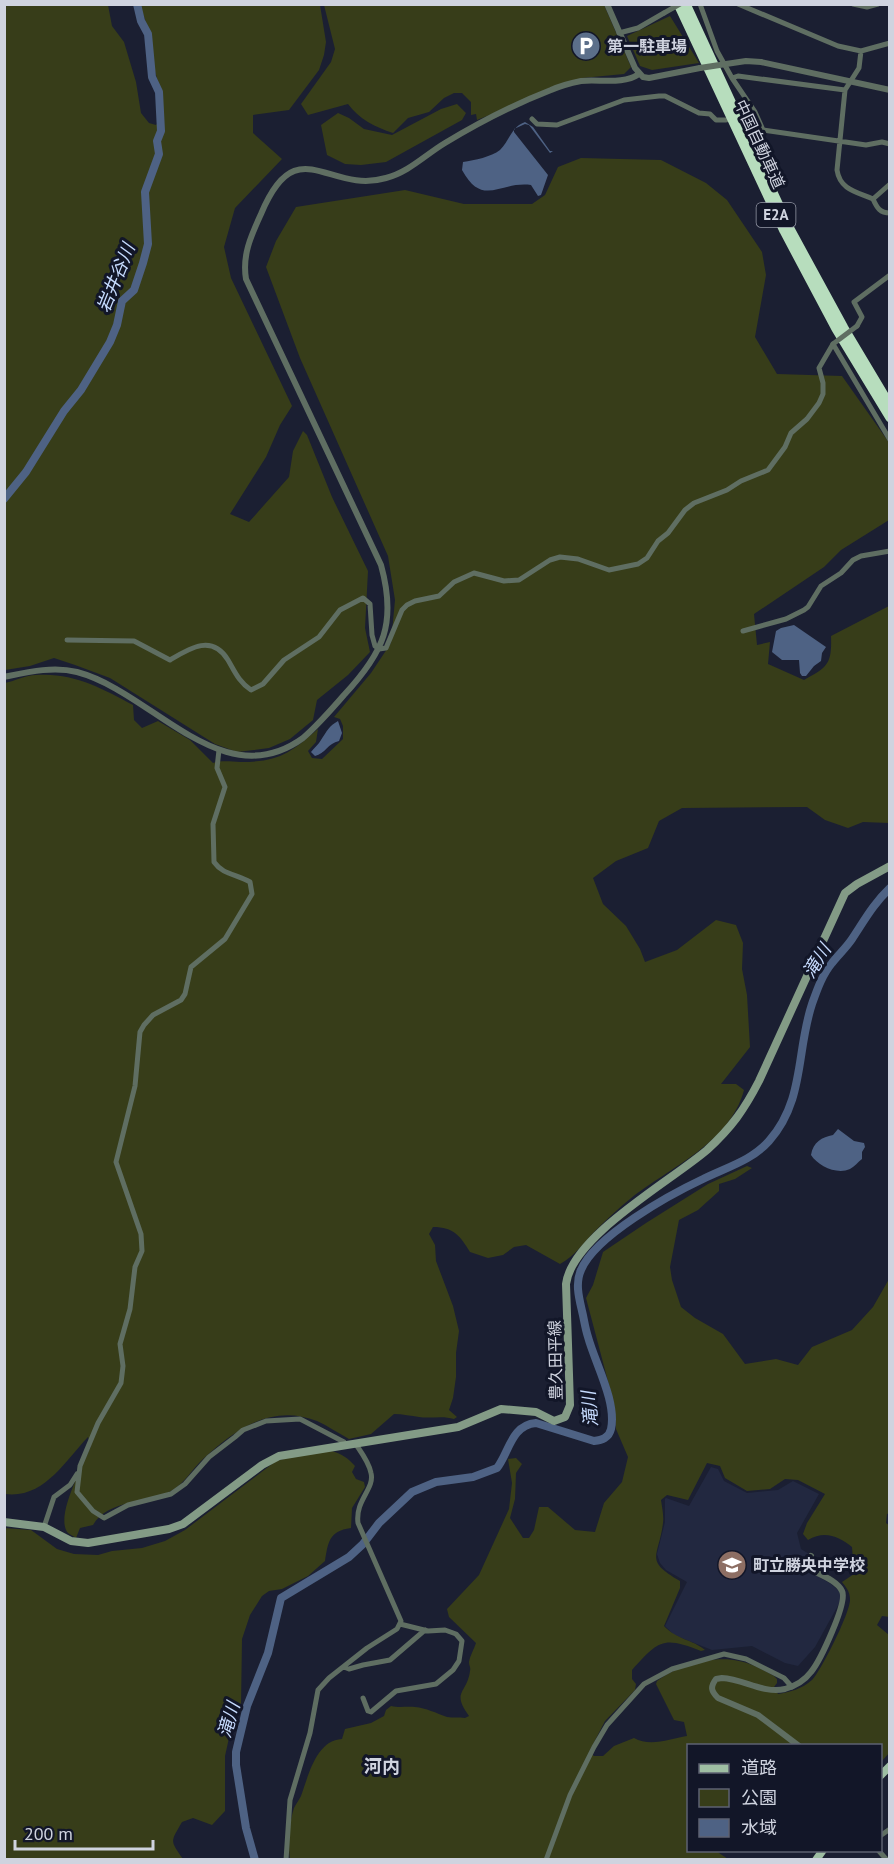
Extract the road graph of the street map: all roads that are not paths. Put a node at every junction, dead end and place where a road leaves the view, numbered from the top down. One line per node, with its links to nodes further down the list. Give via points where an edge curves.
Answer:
1 (607, 4): 8 (street)
2 (679, 4): 8 (street, bridge, via 638,28); 28 (highway, 中国自動車道 / E2A, via 784,231 836,329)
3 (686, 4): 27 (highway, 中国自動車道 / E2A, via 789,227)
4 (700, 4): 12 (street, via 717,51)
5 (738, 4): 10 (street, via 800,32)
6 (852, 4): 7 (street)
7 (878, 4)
8 (620, 33): 11 (street)
9 (890, 43): 10 (street)
10 (861, 51): 13 (street, via 859,68)
11 (639, 74): 13 (street, bridge, via 649,78 746,61); 33 (street, via 631,80 581,81 549,91 448,141 396,175 361,180 319,170 295,170 280,180 267,198 247,248 246,279 381,565 388,610)
12 (732, 78): 14 (street); 19 (street)
13 (851, 81): 14 (street); 15 (street)
14 (845, 90): 20 (street)
15 (890, 90)
16 (532, 119): 17 (street, via 537,124 557,125 624,100 665,96 716,120)
17 (726, 120)
18 (746, 121): 19 (street)
19 (758, 121): 20 (street, via 763,130)
20 (840, 142): 21 (street); 23 (street, via 838,180)
21 (890, 144)
22 (890, 184): 23 (street)
23 (873, 199): 24 (street, via 877,208)
24 (890, 213)
25 (890, 275): 26 (street, bridge, via 854,302 862,317 857,326)
26 (832, 344): 29 (street); 33 (street, via 819,368 823,383 819,403 791,433 768,470 694,503 647,558 638,564 609,570 560,557 519,580 504,581 474,573 454,582 438,596 407,605 386,648)
27 (890, 405)
28 (890, 418)
29 (890, 440)
30 (890, 552): 31 (street, via 853,561 821,586 808,607 786,620)
31 (743, 631)
32 (67, 640): 33 (street, via 134,641 170,660 195,646 211,647 219,650 237,678 251,690 284,660 319,637 340,610 363,598 370,604 372,635)
33 (379, 649): 35 (street, via 358,680 293,745 261,756 237,756)
34 (4, 677): 35 (street, via 46,669 85,675 111,685)
35 (219, 750): 39 (street, via 217,768 225,788 213,824 214,862 223,872 250,882 252,894 225,939 191,967 182,1000 153,1015 140,1032 135,1086 116,1162 141,1234 142,1251 135,1267 130,1309 120,1344 121,1383 98,1423)
36 (890, 866): 37 (main road, 豊久田平線, via 848,890 842,898 759,1081 736,1121 706,1150 609,1224 575,1259 566,1284 570,1405 565,1417 554,1421 536,1412 501,1409 458,1427)
37 (355, 1443): 38 (main road, 豊久田平線); 43 (street, via 372,1475 357,1511 358,1523)
38 (345, 1445): 39 (street, via 300,1419 266,1421 243,1430 171,1494 128,1505 104,1518 77,1492); 41 (main road, 豊久田平線, via 272,1459 176,1527 87,1544 71,1541)
39 (78, 1472): 41 (street, via 70,1485 54,1497)
40 (4, 1522): 41 (main road, 豊久田平線)
41 (44, 1527)
42 (811, 1556): 46 (street, via 807,1566 838,1586 843,1603 812,1671)
43 (400, 1624): 44 (street); 45 (street)
44 (425, 1630): 45 (street, via 390,1659 349,1670); 47 (street, via 450,1631 460,1637 459,1661 453,1670 436,1684 396,1691 371,1712)
45 (344, 1667): 49 (street, via 321,1685 316,1694 310,1733 290,1800)
46 (792, 1687): 48 (street, via 771,1690 722,1678 716,1679 712,1688 718,1698 758,1715); 50 (street, via 784,1678 746,1659 724,1654 672,1669 644,1684 607,1725 594,1747 570,1795)
47 (363, 1698)
48 (796, 1744)
49 (286, 1860)
50 (546, 1860)

